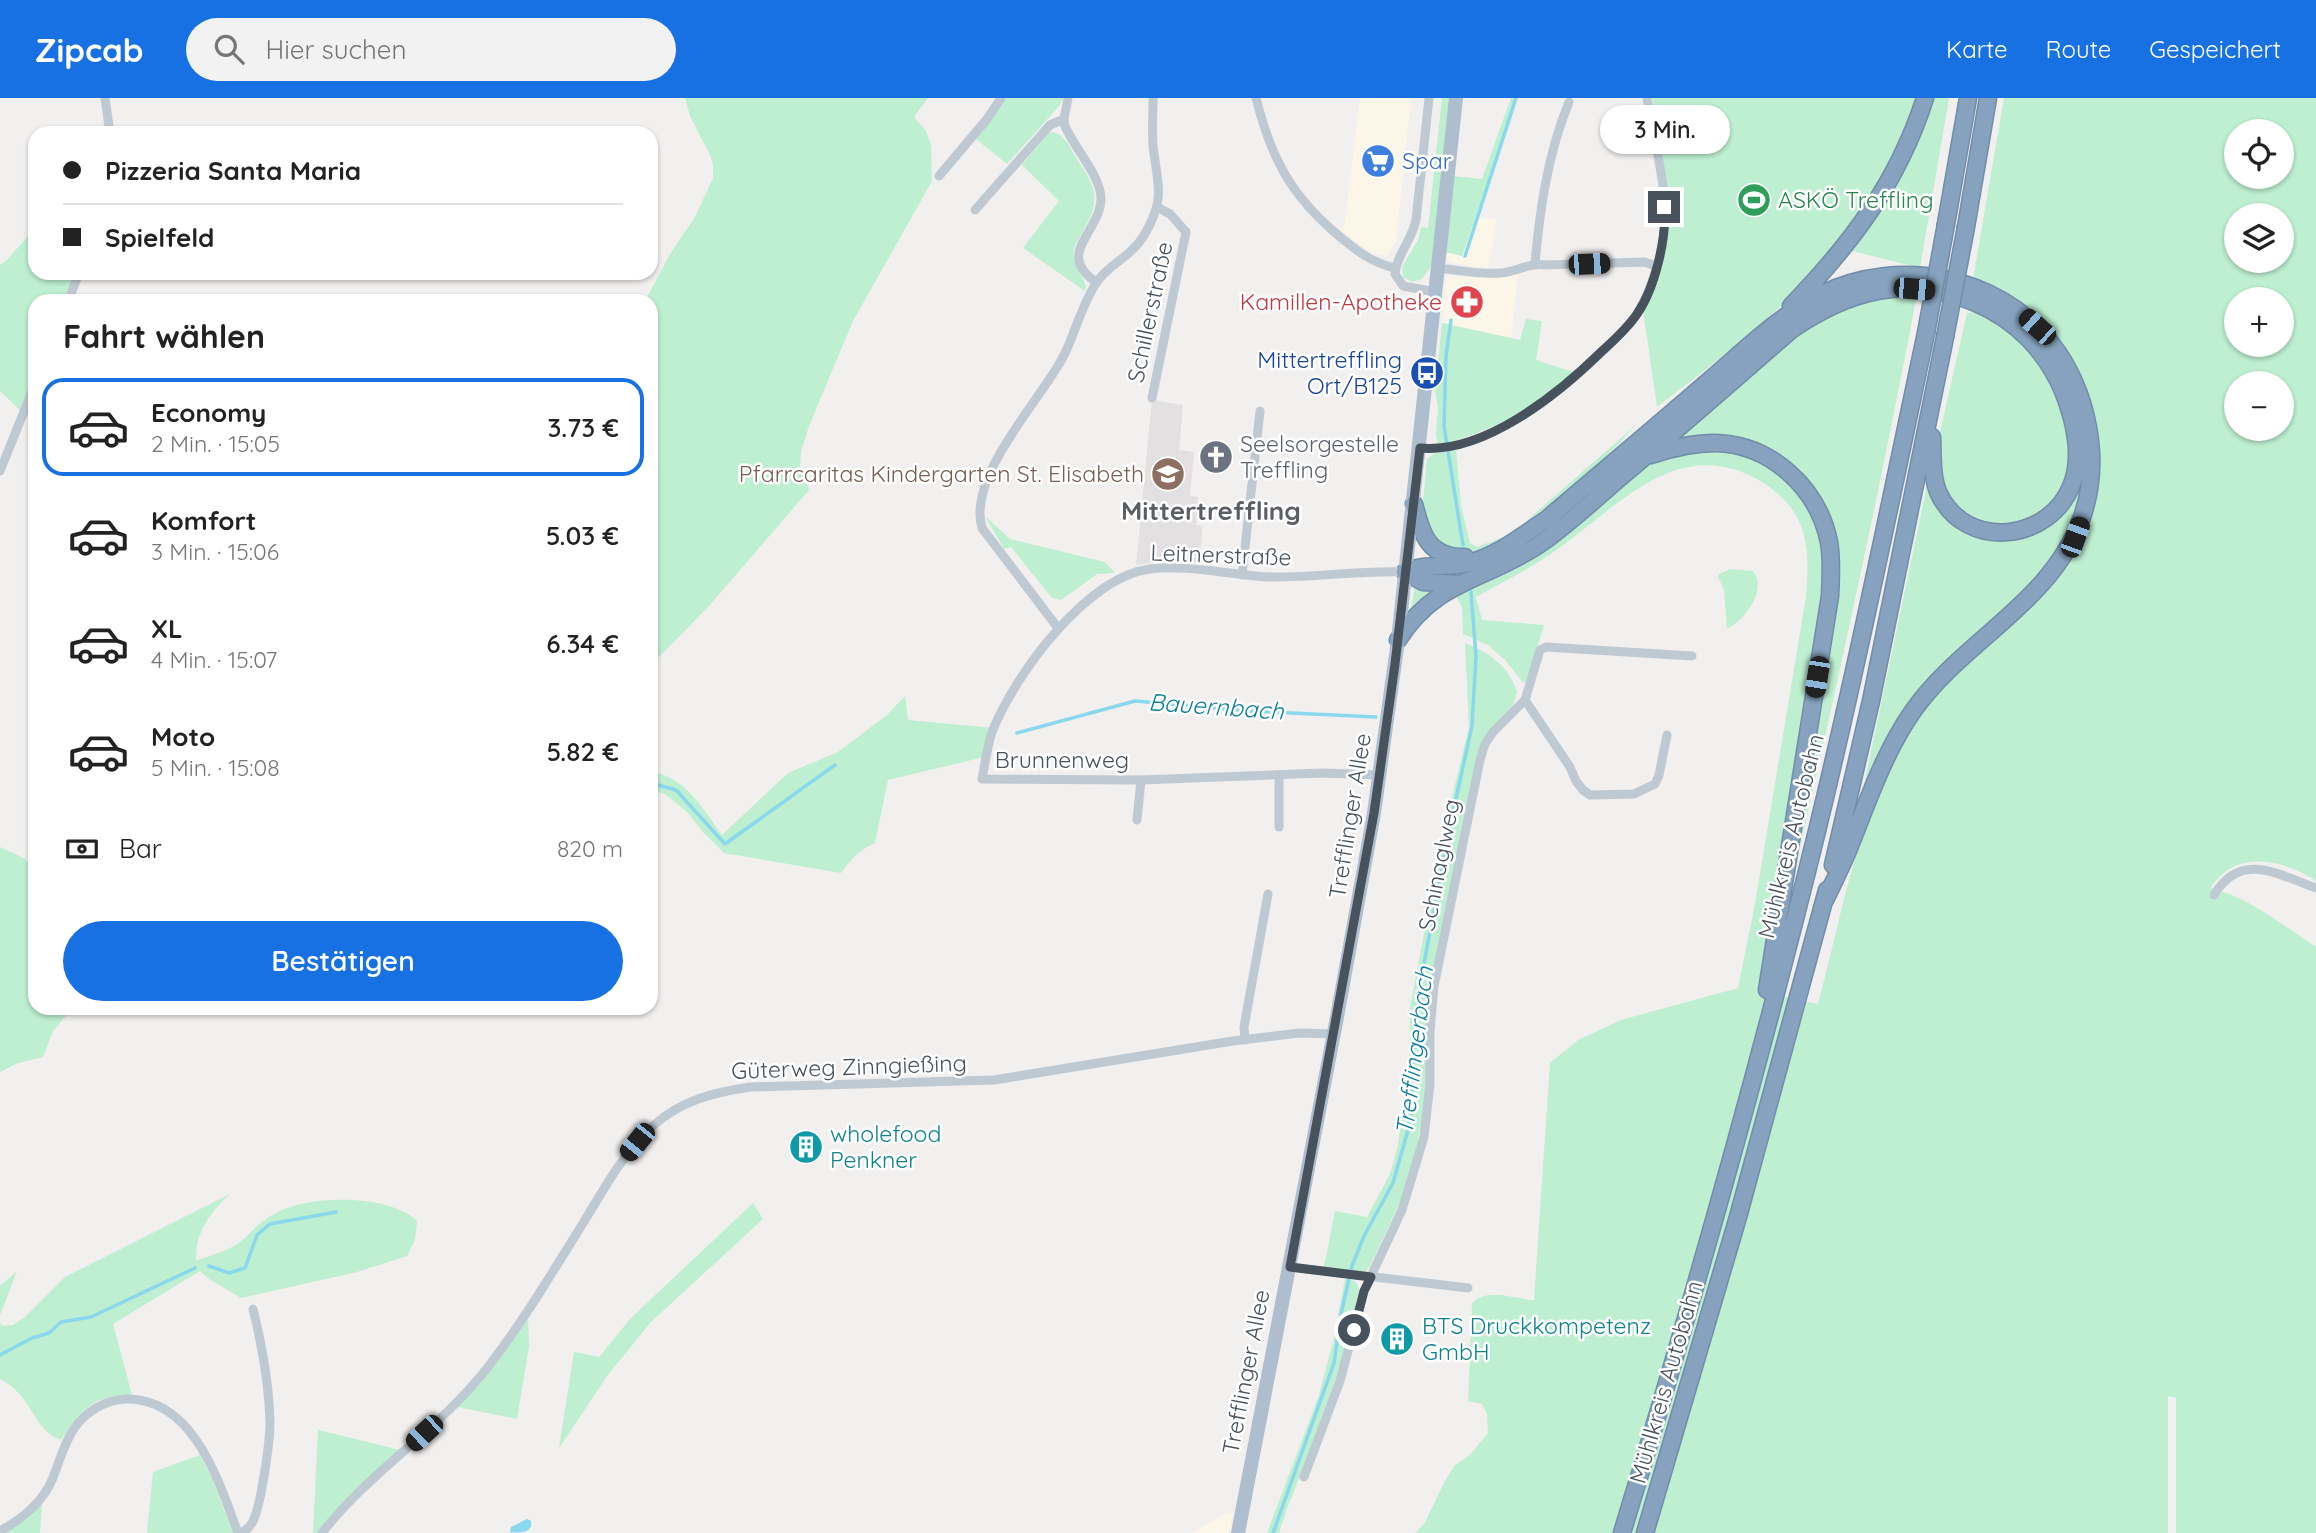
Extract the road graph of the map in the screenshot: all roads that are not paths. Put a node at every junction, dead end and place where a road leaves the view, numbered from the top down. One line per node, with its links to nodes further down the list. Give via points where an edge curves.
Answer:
1 (105, 98): 14 (street)
2 (1001, 98): 15 (street)
3 (1068, 98): 13 (street)
4 (1153, 98): 16 (street)
5 (1256, 98): 20 (street, via 1274,155 1298,196 1360,254)
6 (1429, 98): 20 (street, via 1416,220)
7 (1456, 98): 21 (main road, Trefflinger Allee)
8 (1647, 98): 19 (street, via 1665,212)
9 (1925, 98): 24 (highway, via 1902,156 1873,209 1847,246)
10 (1968, 98): 54 (highway, Mühlkreis Autobahn, bridge, via 1926,333 1871,596)
11 (1988, 98): 27 (highway, Mühlkreis Autobahn, bridge)
12 (1569, 102): 18 (street, via 1547,176)
13 (1064, 119): 17 (street, via 1050,125); 22 (street, via 1100,191 1097,215 1078,256 1082,270)
14 (109, 126)
15 (939, 176)
16 (1157, 207): 22 (street, via 1134,249); 25 (street, Schillerstraße, via 1186,232)
17 (975, 210)
18 (1535, 263): 19 (street); 21 (street, via 1501,273)
19 (1656, 265): 29 (street, via 1638,313 1555,394 1476,439 1437,449)
20 (1395, 268): 23 (street, via 1403,286)
21 (1438, 268): 23 (main road, Trefflinger Allee)
22 (1096, 282): 37 (street, via 1063,358 1007,444 981,500 982,528)
23 (1436, 292): 29 (main road, Trefflinger Allee)
24 (1775, 325): 33 (highway, via 1547,519); 51 (highway, via 1819,296 1874,277 1925,275 1966,284 2007,303 2051,343 2075,383 2091,449 2089,492 2064,557 2021,605 1938,680 1912,713 1887,755)
25 (1152, 397)
26 (28, 401): 31 (street)
27 (1931, 410): 30 (highway, via 1935,479 1945,504 1964,522 1989,532 2015,533 2043,522 2064,500 2073,484 2077,448 2067,402 2052,369 2009,322 1980,305 1938,291 1880,290 1847,298 1814,314); 51 (highway, Mühlkreis Autobahn)
28 (1260, 411): 35 (street)
29 (1420, 448): 32 (main road, Trefflinger Allee)
30 (1644, 457): 36 (highway, via 1541,544); 54 (highway, via 1699,444 1754,451 1800,484 1813,501 1829,544 1830,596 1768,980)
31 (0, 471)
32 (1413, 504): 33 (highway, via 1422,531 1435,550 1450,557); 34 (main road, Trefflinger Allee)
33 (1491, 554): 34 (highway, via 1462,564 1418,566)
34 (1405, 572): 35 (street, Leitnerstraße); 36 (highway, via 1423,582); 38 (main road, Trefflinger Allee)
35 (1242, 575): 37 (street, Leitnerstraße, via 1163,568 1134,573 1103,590)
36 (1460, 583): 38 (highway, via 1430,601)
37 (1058, 628): 44 (street, Leitnerstraße, via 1002,713 992,733)
38 (1398, 640): 43 (main road, Trefflinger Allee)
39 (1692, 656): 40 (street, via 1546,648 1540,650)
40 (1525, 700): 41 (street, via 1576,781 1590,795 1634,794 1655,784); 56 (street, Schinaglweg, via 1493,732 1480,760 1434,986 1424,1137 1402,1210)
41 (1667, 735)
42 (1279, 775): 43 (street, Brunnenweg); 45 (street, Brunnenweg); 47 (street)
43 (1380, 775): 52 (main road, Trefflinger Allee)
44 (982, 779): 45 (street, Brunnenweg)
45 (1141, 780): 46 (street, Brunnenweg)
46 (1138, 820)
47 (1279, 827)
48 (2316, 888): 50 (street, via 2272,872 2248,869 2228,876)
49 (1268, 894): 53 (street)
50 (2214, 895)
51 (1825, 900): 65 (highway, Mühlkreis Autobahn)
52 (1330, 1034): 53 (street, Güterweg Zinngießing); 55 (main road, Trefflinger Allee)
53 (1245, 1040): 62 (street, Güterweg Zinngießing, via 994,1080 751,1087 723,1091 672,1111 622,1161 486,1369)
54 (1762, 1045): 64 (highway, Mühlkreis Autobahn)
55 (1290, 1267): 56 (street); 63 (main road, Trefflinger Allee)
56 (1371, 1277): 57 (street); 59 (street, Schinaglweg, via 1331,1408)
57 (1468, 1288)
58 (253, 1308): 61 (street, via 270,1424 254,1521)
59 (1304, 1477)
60 (0, 1531): 61 (street, via 32,1510 46,1493 64,1447 82,1419 106,1403 131,1399 167,1411 190,1433 203,1451)
61 (239, 1533)
62 (322, 1533)
63 (1238, 1533)
64 (1622, 1533)
65 (1645, 1533)

